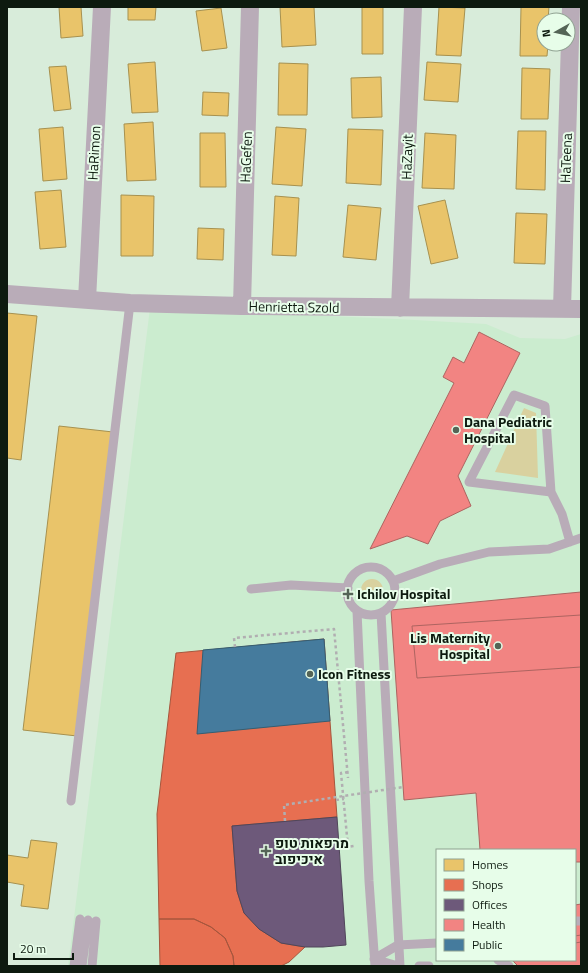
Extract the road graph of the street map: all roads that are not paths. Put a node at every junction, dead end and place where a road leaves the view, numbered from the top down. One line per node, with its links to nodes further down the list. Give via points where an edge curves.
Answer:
1 (102, 7): 6 (street, HaRimon)
2 (250, 7): 8 (street, HaGefen)
3 (413, 7): 9 (street, HaZayit)
4 (571, 7): 11 (street, HaTeena)
5 (7, 294): 6 (street, Henrietta Szold)
6 (86, 300): 7 (street, Henrietta Szold)
7 (130, 303): 8 (street, Henrietta Szold); 20 (lane)
8 (242, 306): 9 (street, Henrietta Szold)
9 (400, 308): 11 (street, Henrietta Szold)
10 (581, 308): 11 (street, Henrietta Szold)
11 (562, 309)
12 (550, 492): 12 (lane, via 545,406 514,395 469,482); 14 (lane, via 562,514)
13 (581, 538): 14 (lane)
14 (570, 542): 15 (lane, via 549,549 489,552 440,564)
15 (393, 581): 16 (lane, via 382,570 367,568 354,575 349,581); 19 (lane, via 395,588 392,603)
16 (348, 588): 17 (lane, via 291,585); 18 (lane, via 349,601)
17 (251, 589)
18 (357, 611): 19 (lane, via 369,615); 24 (lane)
19 (381, 613): 23 (lane)
20 (71, 801)
21 (88, 920): 25 (lane); 26 (lane); 27 (lane)
22 (436, 943): 23 (lane)
23 (398, 945): 24 (lane); 28 (lane)
24 (374, 963): 28 (lane)
25 (74, 966)
26 (82, 966)
27 (92, 966)
28 (399, 966)
29 (419, 966): 30 (lane)
30 (430, 966)

